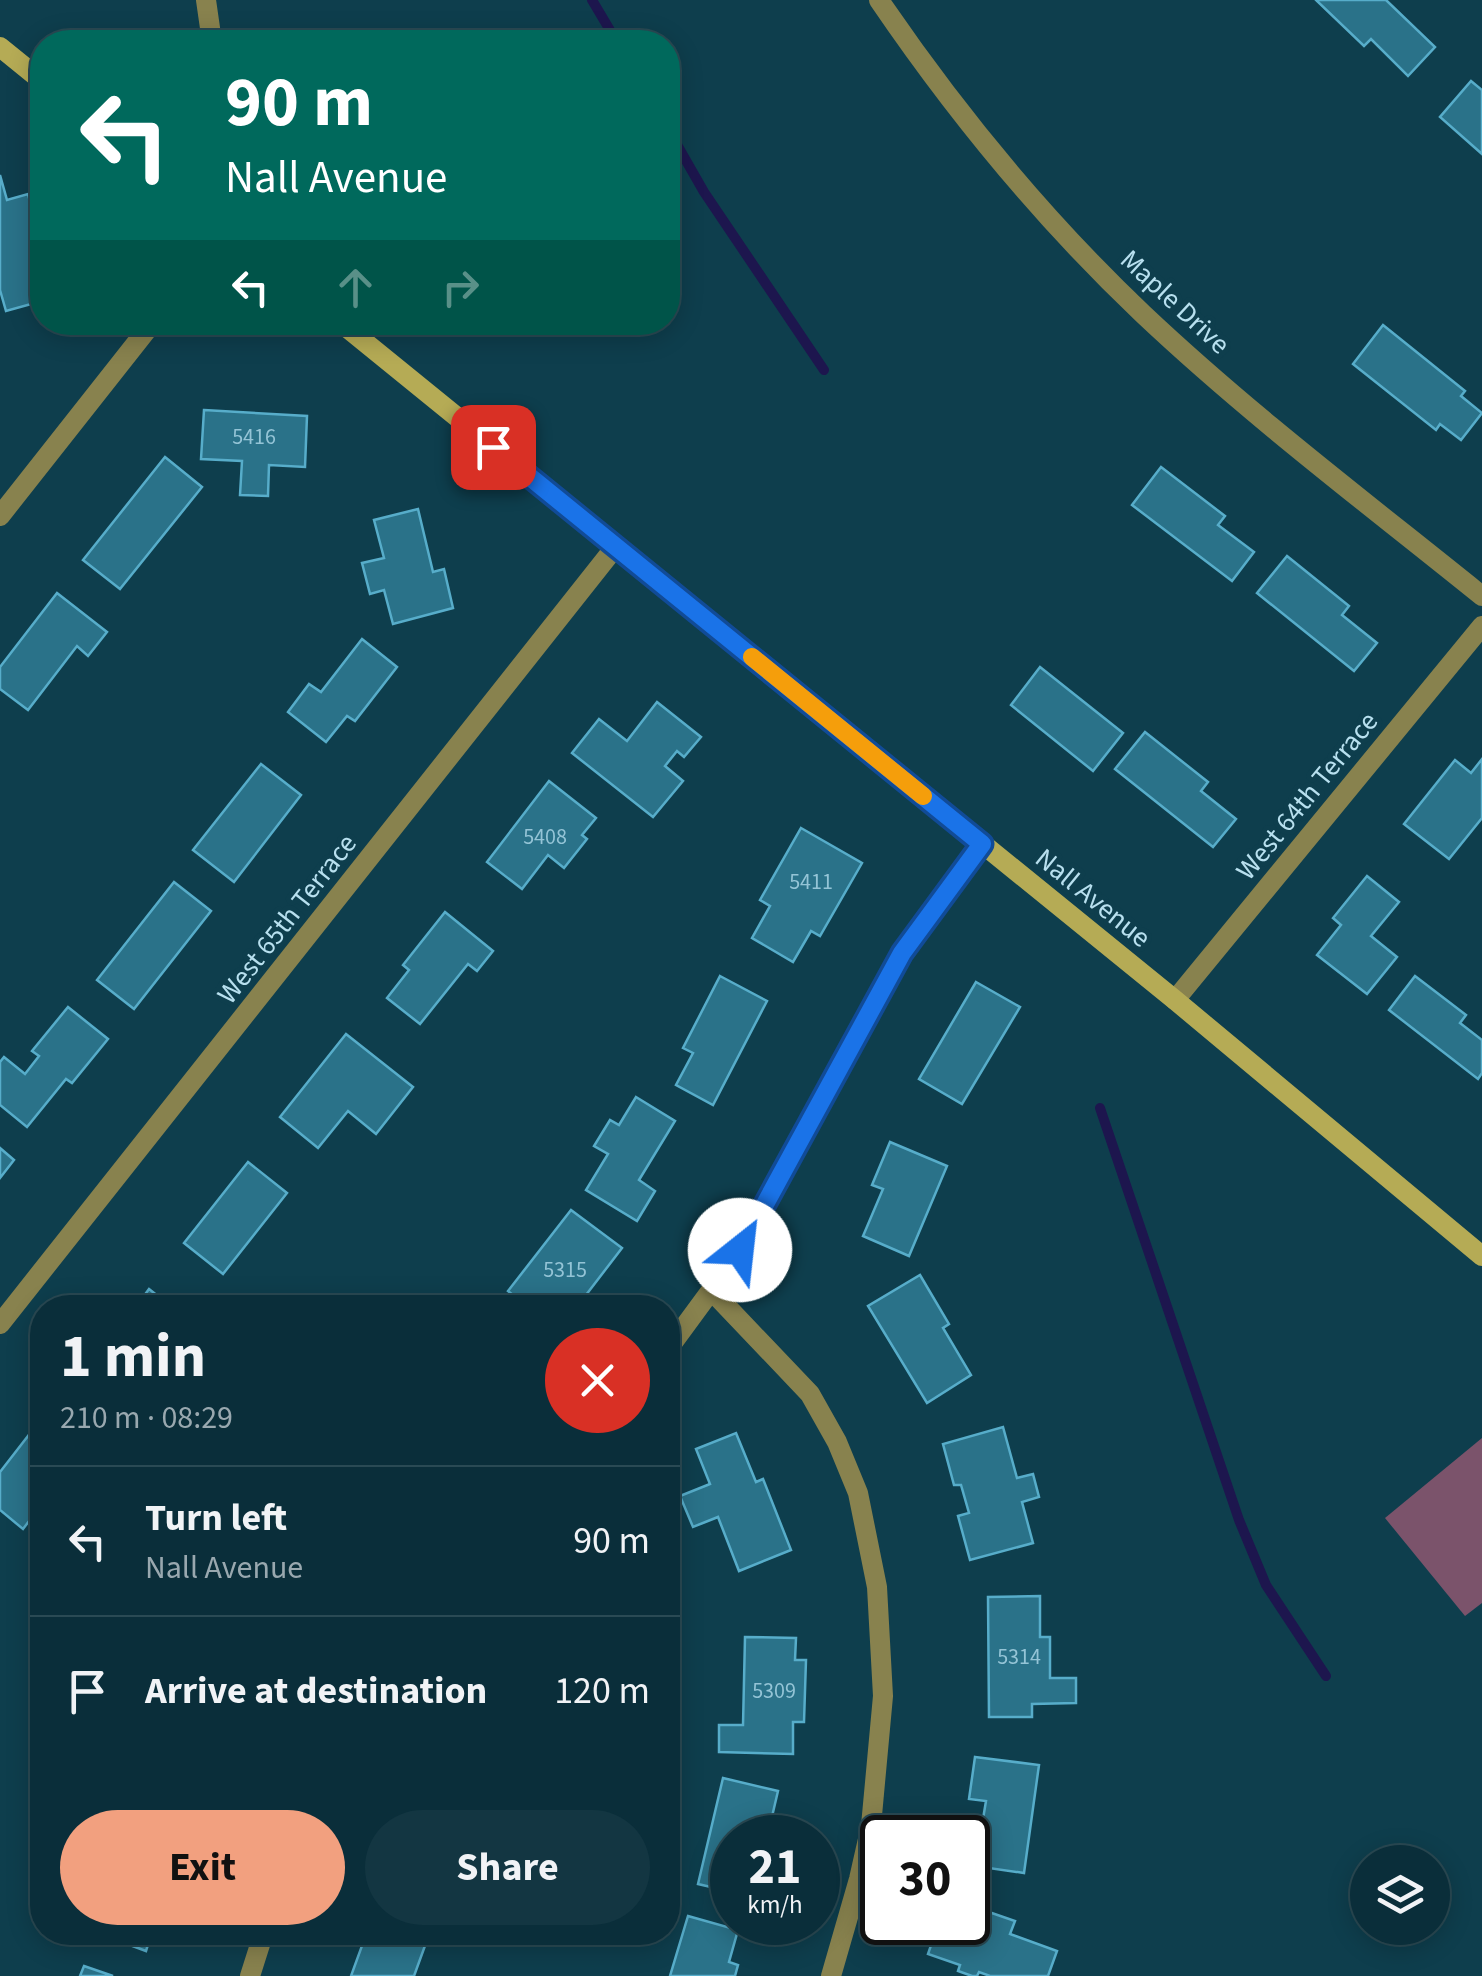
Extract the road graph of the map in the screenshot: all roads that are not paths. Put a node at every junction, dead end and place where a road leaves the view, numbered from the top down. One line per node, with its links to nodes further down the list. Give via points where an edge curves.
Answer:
1 (206, 0): 3 (street)
2 (880, 0): 10 (street, Maple Drive, via 929,73 1034,202 1141,312)
3 (210, 30)
4 (0, 47): 5 (main road)
5 (30, 72)
6 (143, 335): 8 (street)
7 (356, 335): 9 (main road, Nall Avenue)
8 (0, 516)
9 (616, 546): 12 (main road, Nall Avenue); 16 (street, West 65th Terrace)
10 (1482, 596)
11 (1482, 626): 13 (street, West 64th Terrace)
12 (982, 844): 13 (main road, Nall Avenue); 15 (street, via 902,953)
13 (1175, 1000): 14 (main road, Nall Avenue)
14 (1482, 1256)
15 (712, 1291): 17 (street); 20 (street, via 810,1394 828,1426 858,1493 877,1587 883,1696 871,1826)
16 (0, 1324)
17 (680, 1333)
18 (260, 1945): 19 (street)
19 (250, 1976)
20 (831, 1976)

